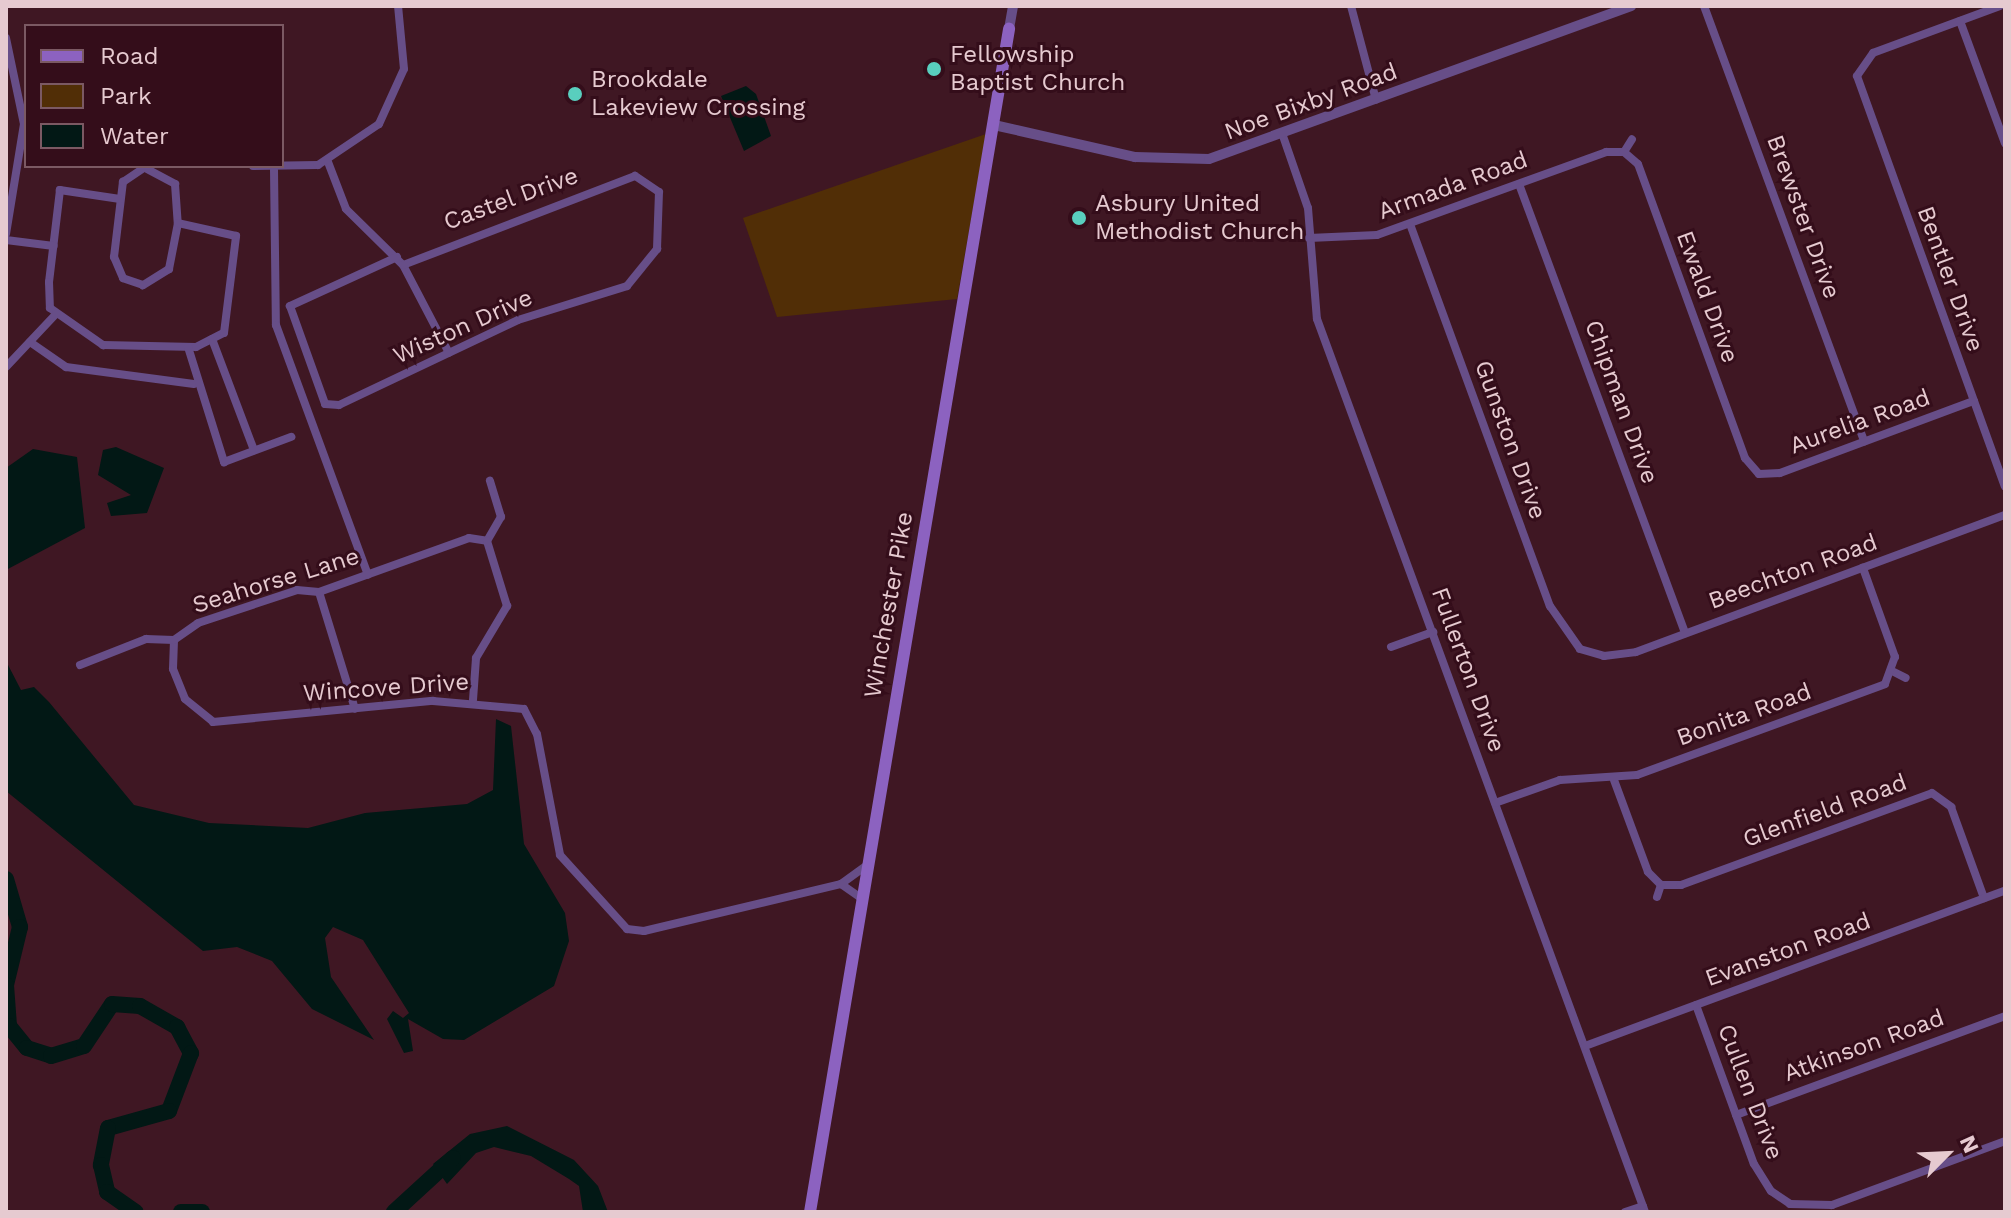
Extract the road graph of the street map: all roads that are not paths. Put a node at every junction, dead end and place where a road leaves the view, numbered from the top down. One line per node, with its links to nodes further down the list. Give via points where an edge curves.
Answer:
1 (398, 6): 18 (street, via 405,42 397,93 369,135)
2 (1013, 6): 8 (street, Winchester Pike)
3 (1351, 6): 10 (street)
4 (1631, 6): 10 (street, Noe Bixby Road)
5 (1704, 6): 41 (street, Brewster Drive)
6 (2000, 6): 7 (street)
7 (1960, 21): 16 (street); 39 (street, Bentler Drive, via 1856,63 1859,86)
8 (1009, 29): 12 (main road, Winchester Pike)
9 (6, 38): 11 (street)
10 (1376, 100): 14 (street, Noe Bixby Road)
11 (24, 119)
12 (994, 125): 14 (street, Noe Bixby Road, via 1174,161 1209,159); 63 (main road, Winchester Pike)
13 (24, 130): 27 (street)
14 (1283, 136): 28 (street, Fullerton Drive, via 1308,208)
15 (1632, 139): 17 (street)
16 (2005, 143)
17 (1624, 152): 23 (street, Armada Road, via 1606,152); 43 (street, Ewald Drive, via 1638,164 1745,458)
18 (328, 162): 21 (street); 30 (street, via 346,209)
19 (147, 168): 24 (street, via 123,182); 25 (street, via 175,184)
20 (264, 168): 21 (street)
21 (274, 170): 49 (street, via 276,325)
22 (635, 176): 31 (street, Castel Drive); 36 (street, Wiston Drive, via 655,185 662,227 654,258 633,281 518,320)
23 (1519, 184): 26 (street, Armada Road); 52 (street, Chipman Drive)
24 (120, 199): 25 (street, via 114,257 131,283 162,278); 29 (street, via 60,190)
25 (178, 223): 33 (street, via 236,236 224,333)
26 (1410, 224): 28 (street, Armada Road, via 1360,238); 55 (street, Gunston Drive, via 1556,622)
27 (6, 237): 29 (street)
28 (1309, 238): 51 (street, Fullerton Drive, via 1317,319)
29 (54, 246): 32 (street, via 50,308)
30 (397, 257): 31 (street); 36 (street, Wiston Drive, via 292,302 305,361 321,401 335,405)
31 (403, 265): 36 (street)
32 (56, 314): 34 (street); 35 (street, via 103,345)
33 (212, 339): 35 (street); 42 (street)
34 (30, 342): 37 (street); 38 (street, via 66,367)
35 (188, 347): 38 (street)
36 (449, 353)
37 (6, 367)
38 (194, 384): 42 (street, via 224,462)
39 (1974, 401): 41 (street, Aurelia Road); 45 (street, Bentler Drive)
40 (291, 437): 42 (street)
41 (1864, 442): 43 (street, Aurelia Road)
42 (254, 450)
43 (1758, 477)
44 (490, 481): 47 (street, via 501,517)
45 (2005, 486)
46 (2005, 515): 48 (street, Beechton Road)
47 (487, 541): 49 (street, Seahorse Lane, via 469,538); 59 (street, via 507,606 476,658)
48 (1863, 568): 52 (street, Beechton Road); 57 (street, via 1893,647)
49 (368, 575): 50 (street, Seahorse Lane)
50 (319, 592): 53 (street, Seahorse Lane, via 297,590 210,618); 60 (street)
51 (1433, 632): 54 (street); 62 (street, Fullerton Drive)
52 (1685, 633): 55 (street, Beechton Road, via 1626,655)
53 (174, 640): 56 (street, Seahorse Lane, via 146,639); 60 (street, Wincove Drive, via 181,693 207,721)
54 (1391, 647)
55 (1593, 654)
56 (80, 665)
57 (1894, 672): 58 (street); 61 (street, Bonita Road, via 1871,690)
58 (1906, 678)
59 (473, 700): 60 (street, Wincove Drive); 64 (street, Wincove Drive, via 532,716 560,855 621,926 644,931)
60 (355, 709)
61 (1614, 780): 62 (street, Bonita Road, via 1560,780); 65 (street, via 1648,872)
62 (1495, 803): 72 (street, Fullerton Drive)
63 (867, 865): 64 (street, Wincove Drive); 68 (main road, Winchester Pike)
64 (841, 884): 68 (street)
65 (1661, 885): 67 (street); 69 (street, Glenfield Road, via 1681,885 1944,792)
66 (2005, 891): 69 (street, Evanston Road)
67 (1657, 897)
68 (861, 898): 76 (main road, Winchester Pike)
69 (1984, 898): 70 (street, Evanston Road)
70 (1696, 1005): 72 (street, Evanston Road); 73 (street, Cullen Drive)
71 (2005, 1016): 73 (street, Atkinson Road)
72 (1585, 1046): 75 (street, Fullerton Drive)
73 (1736, 1115): 74 (street, Cullen Drive, via 1771,1191 1798,1207 1824,1207)
74 (2005, 1141)
75 (1644, 1209): 77 (street)
76 (810, 1212)
77 (1625, 1212)

